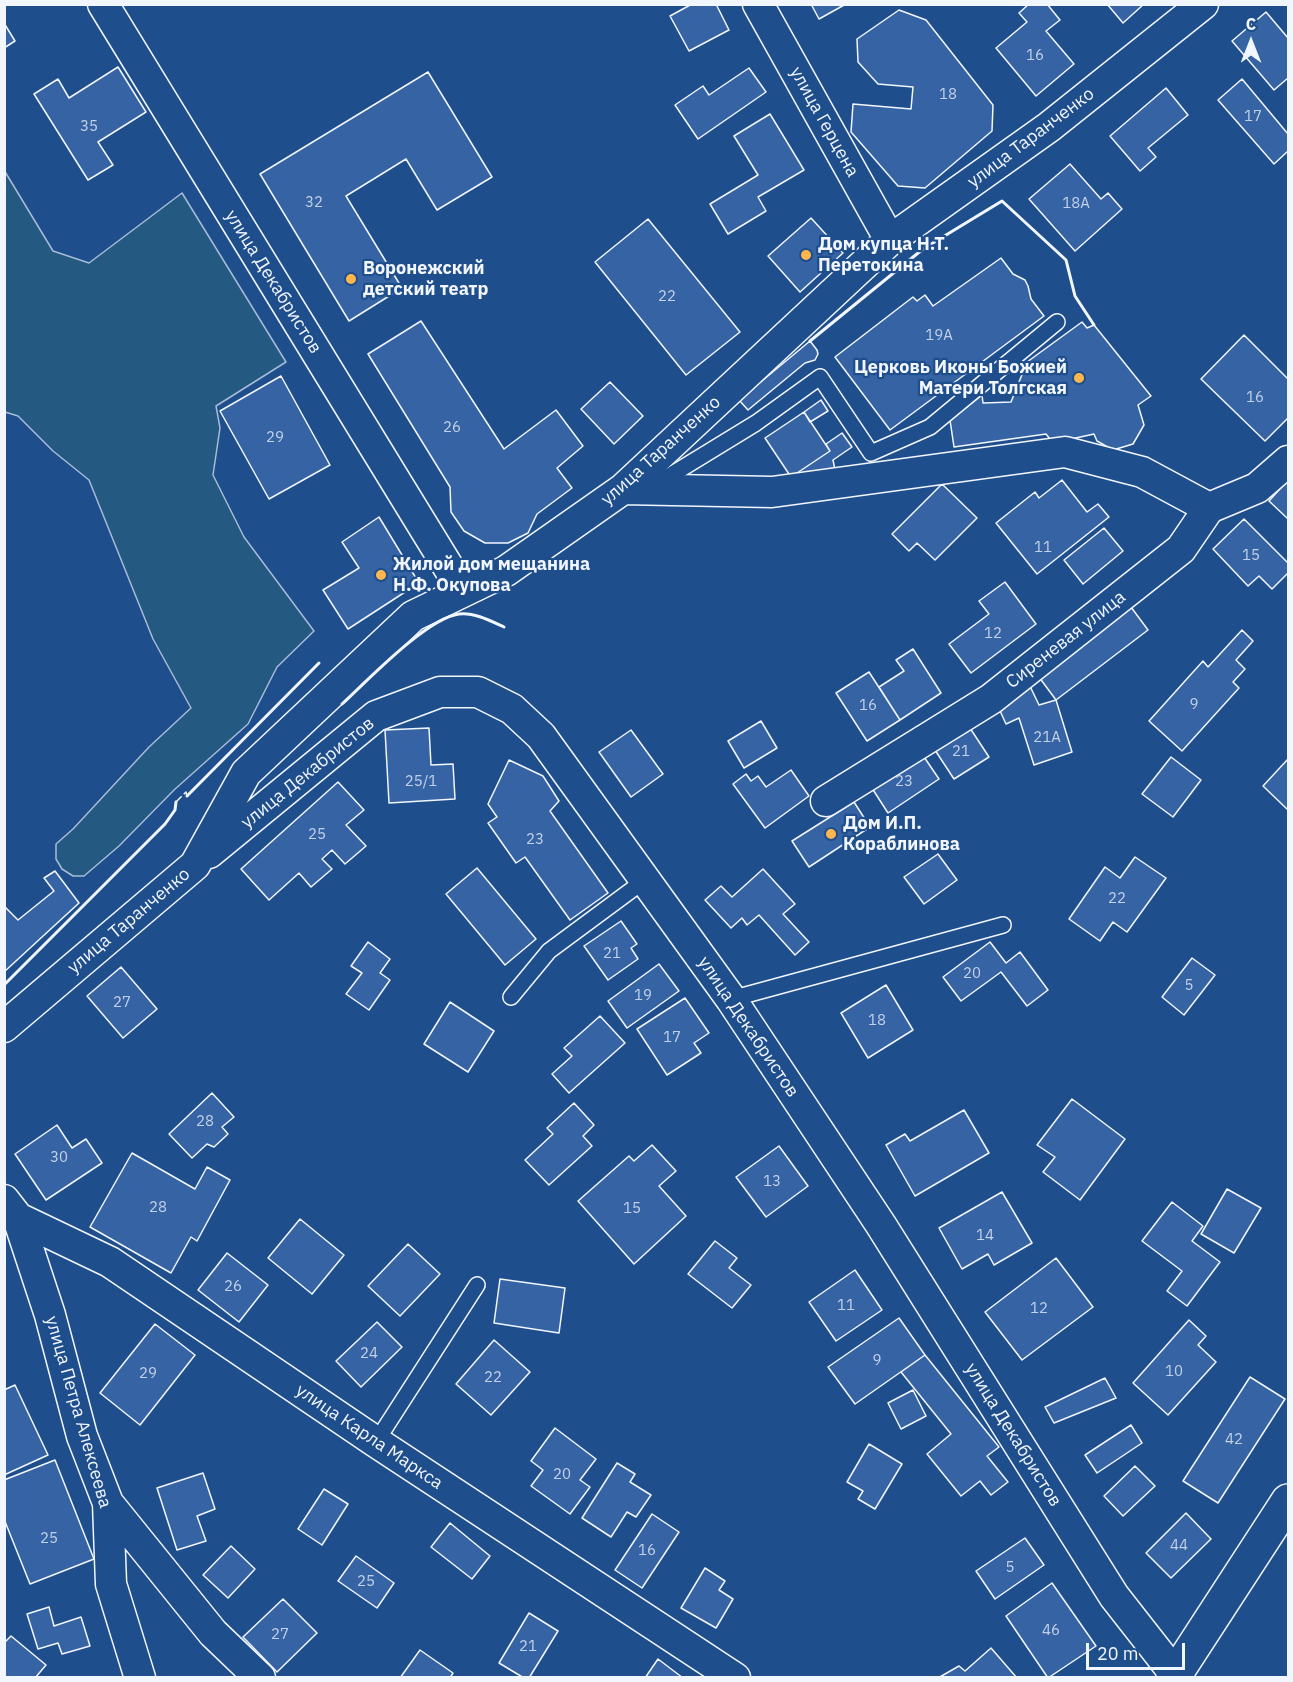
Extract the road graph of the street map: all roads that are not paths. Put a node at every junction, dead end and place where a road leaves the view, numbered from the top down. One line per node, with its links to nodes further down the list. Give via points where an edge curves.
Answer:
1 (103, 4): 9 (street, улица Декабристов)
2 (758, 4): 4 (street, улица Герцена)
3 (1200, 5): 4 (street, улица Таранченко, via 1049,127)
4 (890, 240): 7 (street, улица Таранченко)
5 (1057, 322): 7 (lane, via 930,427 871,453 820,378 756,423)
6 (1288, 461): 8 (street, via 1257,488)
7 (636, 489): 8 (street, via 772,492 1065,452 1142,472); 9 (street, улица Таранченко, via 506,572)
8 (1209, 508): 10 (street, Сиреневая улица, via 1181,549 991,699)
9 (463, 591): 11 (street, улица Таранченко, via 413,616 246,773)
10 (826, 801)
11 (195, 865): 12 (street, улица Декабристов, via 376,716 440,692 478,692 512,709 542,736); 16 (street, улица Таранченко)
12 (645, 880): 14 (lane, via 549,951); 15 (street, улица Декабристов)
13 (1004, 925): 15 (lane)
14 (511, 997)
15 (731, 999): 22 (street, улица Декабристов, via 881,1225 1114,1596)
16 (4, 1027)
17 (11, 1209): 19 (street, улица Карла Маркса, via 110,1262); 21 (street, улица Петра Алексеева, via 50,1316 82,1436)
18 (477, 1285): 19 (lane)
19 (376, 1442): 25 (street, улица Карла Маркса)
20 (1288, 1501): 22 (main road)
21 (108, 1503): 23 (street, улица Петра Алексеева, via 111,1584); 24 (street, via 213,1633)
22 (1174, 1676)
23 (140, 1677)
24 (260, 1677)
25 (735, 1677)

